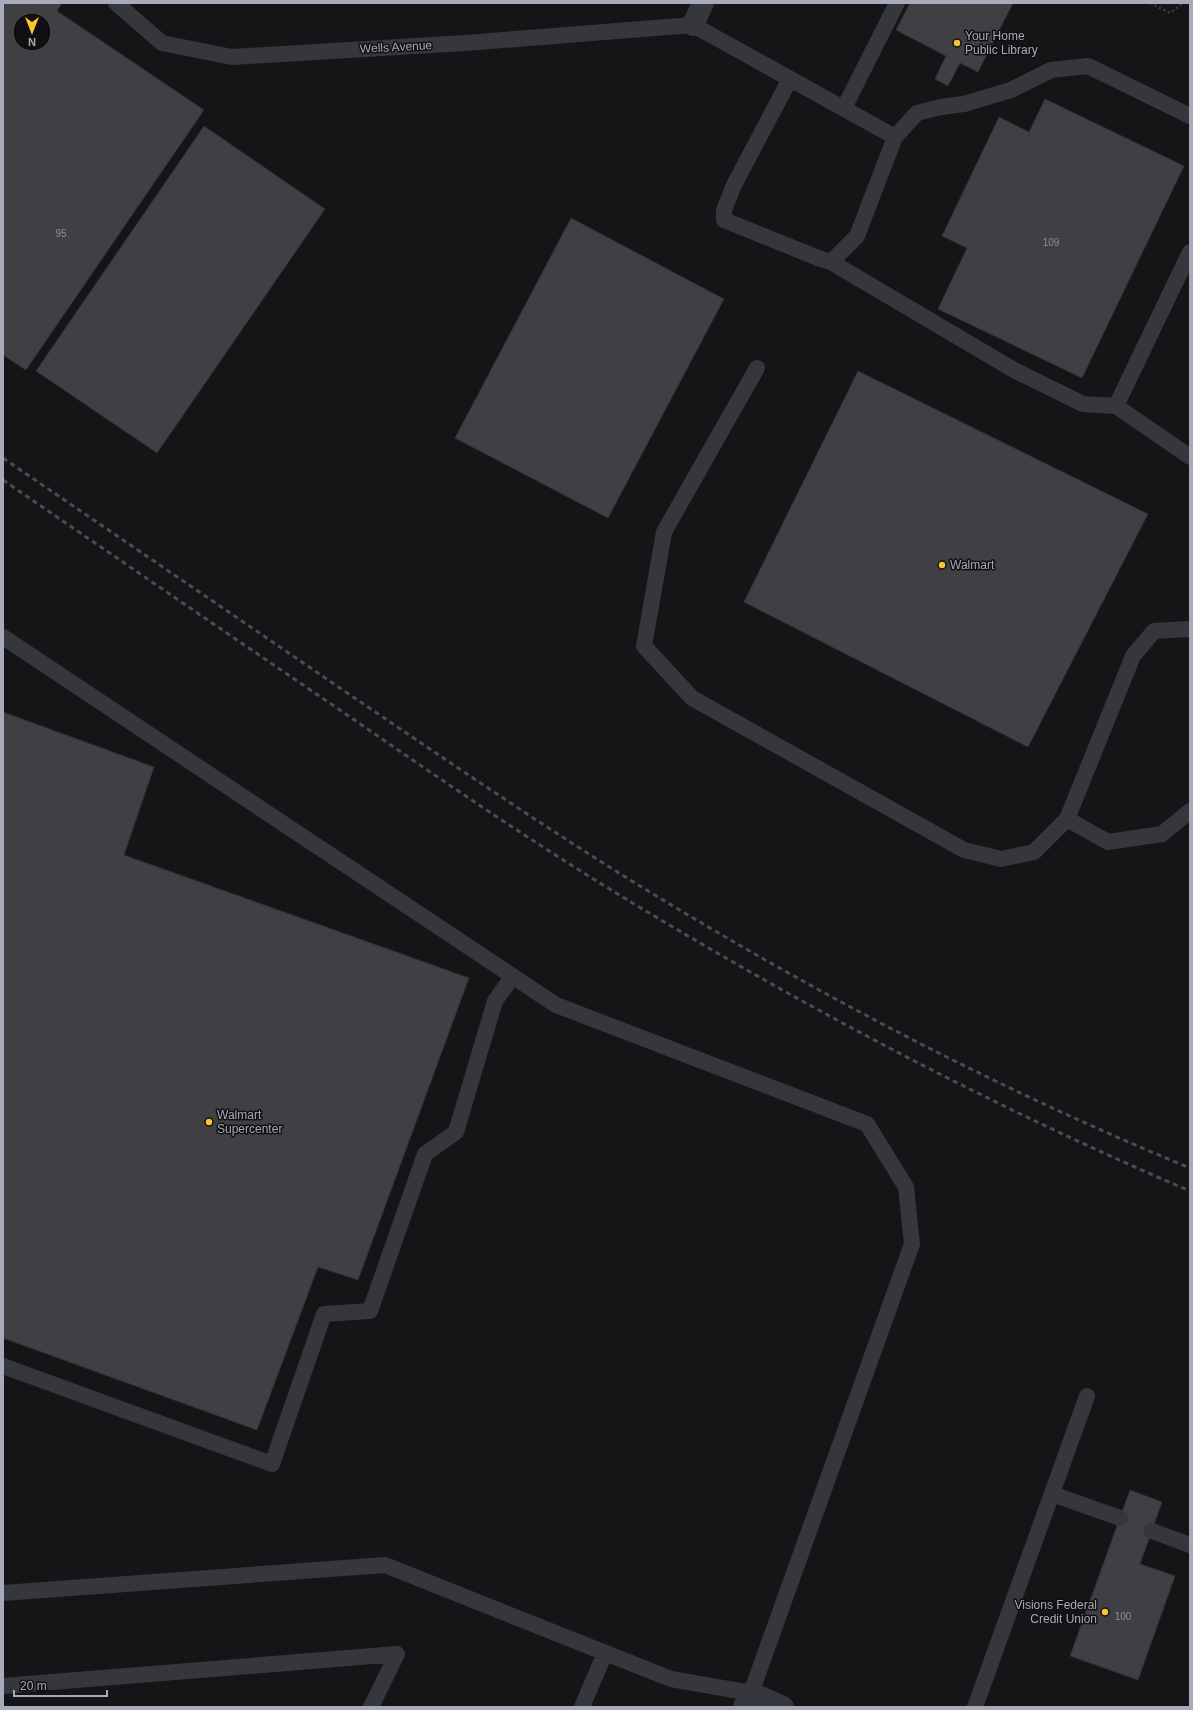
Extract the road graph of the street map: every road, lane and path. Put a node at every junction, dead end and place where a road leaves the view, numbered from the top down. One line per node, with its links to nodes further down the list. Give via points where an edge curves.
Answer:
1 (116, 3): 6 (lane, Wells Avenue, via 162,43 232,57 465,43)
2 (703, 3): 6 (street)
3 (896, 3): 8 (lane)
4 (1150, 3): 5 (path, via 1170,13)
5 (1183, 3)
6 (692, 25): 7 (lane)
7 (790, 79): 8 (lane); 12 (lane, via 734,185 724,210 724,220)
8 (844, 108): 10 (lane)
9 (1190, 116): 10 (lane, via 1088,66 1050,70 1011,90 964,104 917,113)
10 (895, 136): 12 (lane, via 857,236)
11 (1190, 252): 14 (lane)
12 (831, 262): 14 (lane, via 1014,370 1084,404)
13 (757, 368): 19 (lane, via 664,532 644,646 692,698 964,850 1002,859 1034,852)
14 (1116, 406): 15 (lane)
15 (1190, 457)
16 (1190, 630): 19 (lane, via 1154,631 1133,656)
17 (3, 637): 20 (lane)
18 (1190, 812): 19 (lane, via 1162,834 1108,842)
19 (1067, 819)
20 (513, 976): 21 (lane, via 495,1001 456,1132 425,1154 370,1311 324,1314 272,1464); 30 (lane, via 556,1005 866,1124 906,1187 912,1244)
21 (3, 1366)
22 (1087, 1396): 23 (lane)
23 (1052, 1494): 24 (lane); 34 (lane)
24 (1120, 1518)
25 (1152, 1531): 26 (lane)
26 (1190, 1545)
27 (3, 1593): 28 (lane, via 386,1565)
28 (605, 1653): 30 (lane, via 671,1679); 32 (lane)
29 (3, 1686): 31 (lane, via 397,1654)
30 (747, 1700): 33 (street)
31 (371, 1707)
32 (582, 1707)
33 (783, 1707)
34 (975, 1707)

